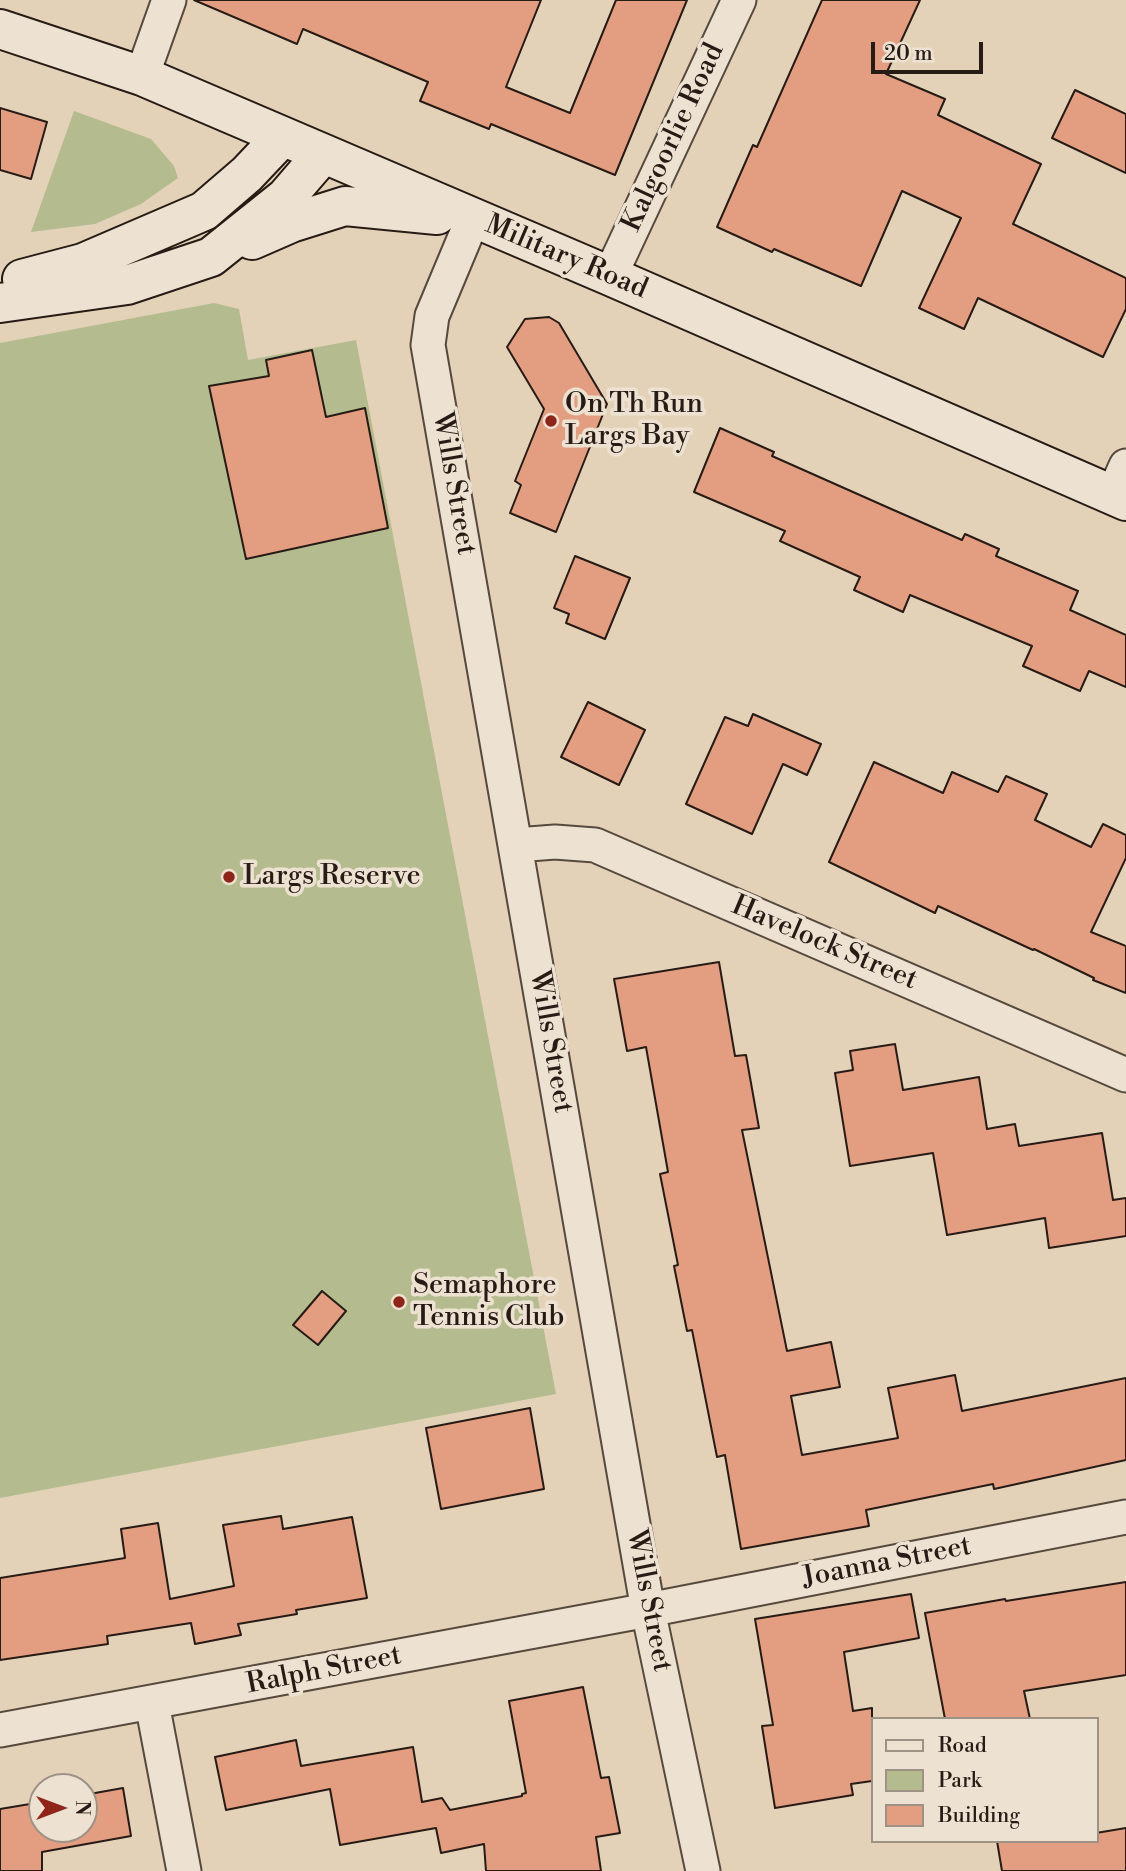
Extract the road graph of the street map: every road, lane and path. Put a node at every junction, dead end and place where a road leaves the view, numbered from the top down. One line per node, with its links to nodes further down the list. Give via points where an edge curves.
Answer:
1 (169, 0): 4 (street)
2 (739, 0): 9 (street, Kalgoorlie Road)
3 (0, 29): 4 (main road, Military Road)
4 (142, 76): 5 (main road, Military Road)
5 (282, 136): 6 (main road, Military Road); 10 (main road, via 204,211 83,263)
6 (323, 154): 7 (main road, Military Road); 8 (main road, via 286,197)
7 (473, 218): 8 (main road, via 345,206); 9 (main road, Military Road); 13 (street, Wills Street, via 432,316 428,345)
8 (211, 257): 11 (main road, via 127,285)
9 (610, 276): 12 (main road, Military Road)
10 (0, 284)
11 (0, 303)
12 (1122, 487)
13 (516, 845): 14 (street, Havelock Street, via 595,845); 16 (street, Wills Street)
14 (1126, 1075)
15 (1126, 1517): 16 (street, Joanna Street)
16 (648, 1610): 17 (street, Ralph Street); 20 (street, Wills Street)
17 (152, 1703): 18 (street, Ralph Street); 19 (street)
18 (0, 1730)
19 (184, 1871)
20 (703, 1871)

